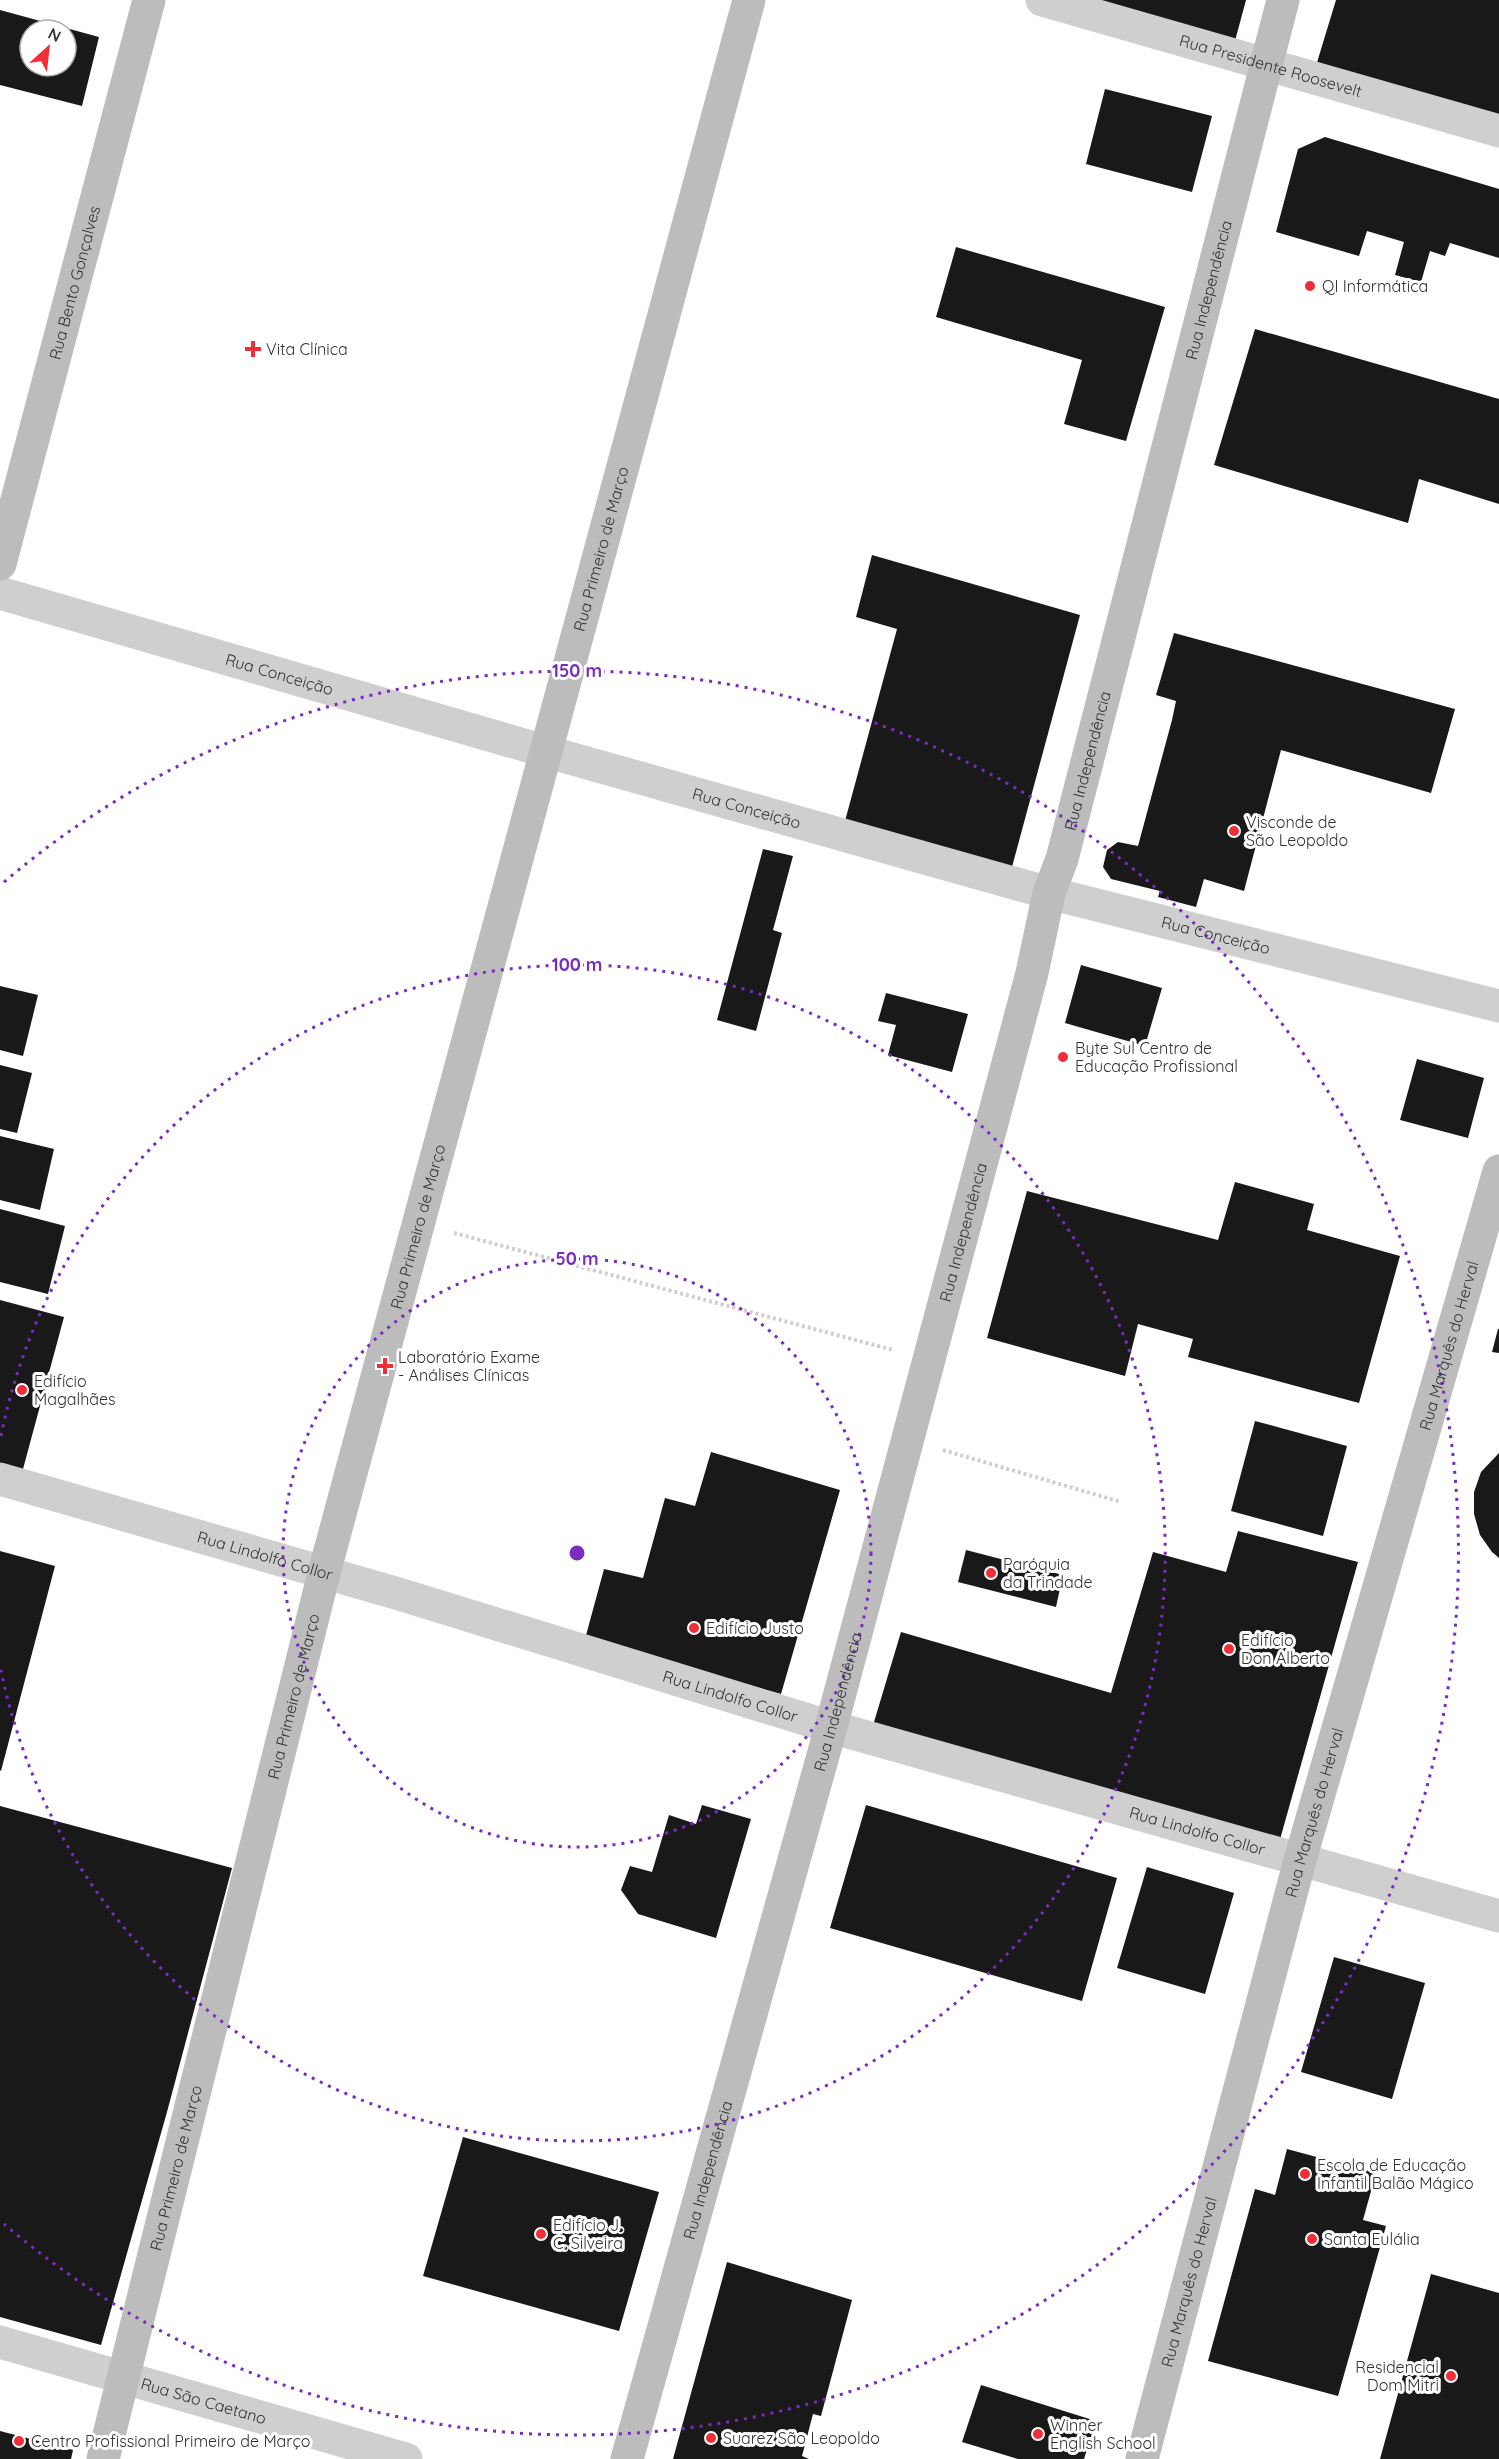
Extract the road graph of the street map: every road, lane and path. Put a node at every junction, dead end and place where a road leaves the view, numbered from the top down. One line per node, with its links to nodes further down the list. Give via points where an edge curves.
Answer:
1 (149, 0): 7 (street, Rua Bento Gonçalves)
2 (749, 0): 9 (street, Rua Primeiro de Março)
3 (1042, 0): 5 (street, Rua Presidente Roosevelt)
4 (1283, 0): 5 (street, Rua Independência)
5 (1268, 63): 6 (street, Rua Presidente Roosevelt); 10 (street, Rua Independência, via 1062,859)
6 (1499, 131)
7 (0, 564)
8 (0, 593): 9 (street, Rua Conceição)
9 (548, 752): 10 (street, Rua Conceição); 13 (street, Rua Primeiro de Março)
10 (1049, 893): 11 (street, Rua Conceição); 14 (street, Rua Independência, via 1032,973)
11 (1499, 1006)
12 (1499, 1171): 20 (street, Rua Marquês do Herval)
13 (418, 1224): 14 (path); 18 (street, Rua Primeiro de Março)
14 (930, 1360): 15 (street, Rua Independência)
15 (908, 1439): 17 (path); 19 (street, Rua Independência)
16 (0, 1479): 18 (street, Rua Lindolfo Collor)
17 (1121, 1502)
18 (324, 1573): 19 (street, Rua Lindolfo Collor); 23 (street, Rua Primeiro de Março)
19 (831, 1727): 20 (street, Rua Lindolfo Collor); 26 (street, Rua Independência)
20 (1300, 1860): 21 (street, Rua Lindolfo Collor); 27 (street, Rua Marquês do Herval)
21 (1499, 1916)
22 (0, 2342): 23 (street, Rua São Caetano)
23 (124, 2378): 24 (street, Rua Primeiro de Março); 25 (street, Rua São Caetano)
24 (102, 2459)
25 (405, 2459)
26 (627, 2459)
27 (1142, 2459)

